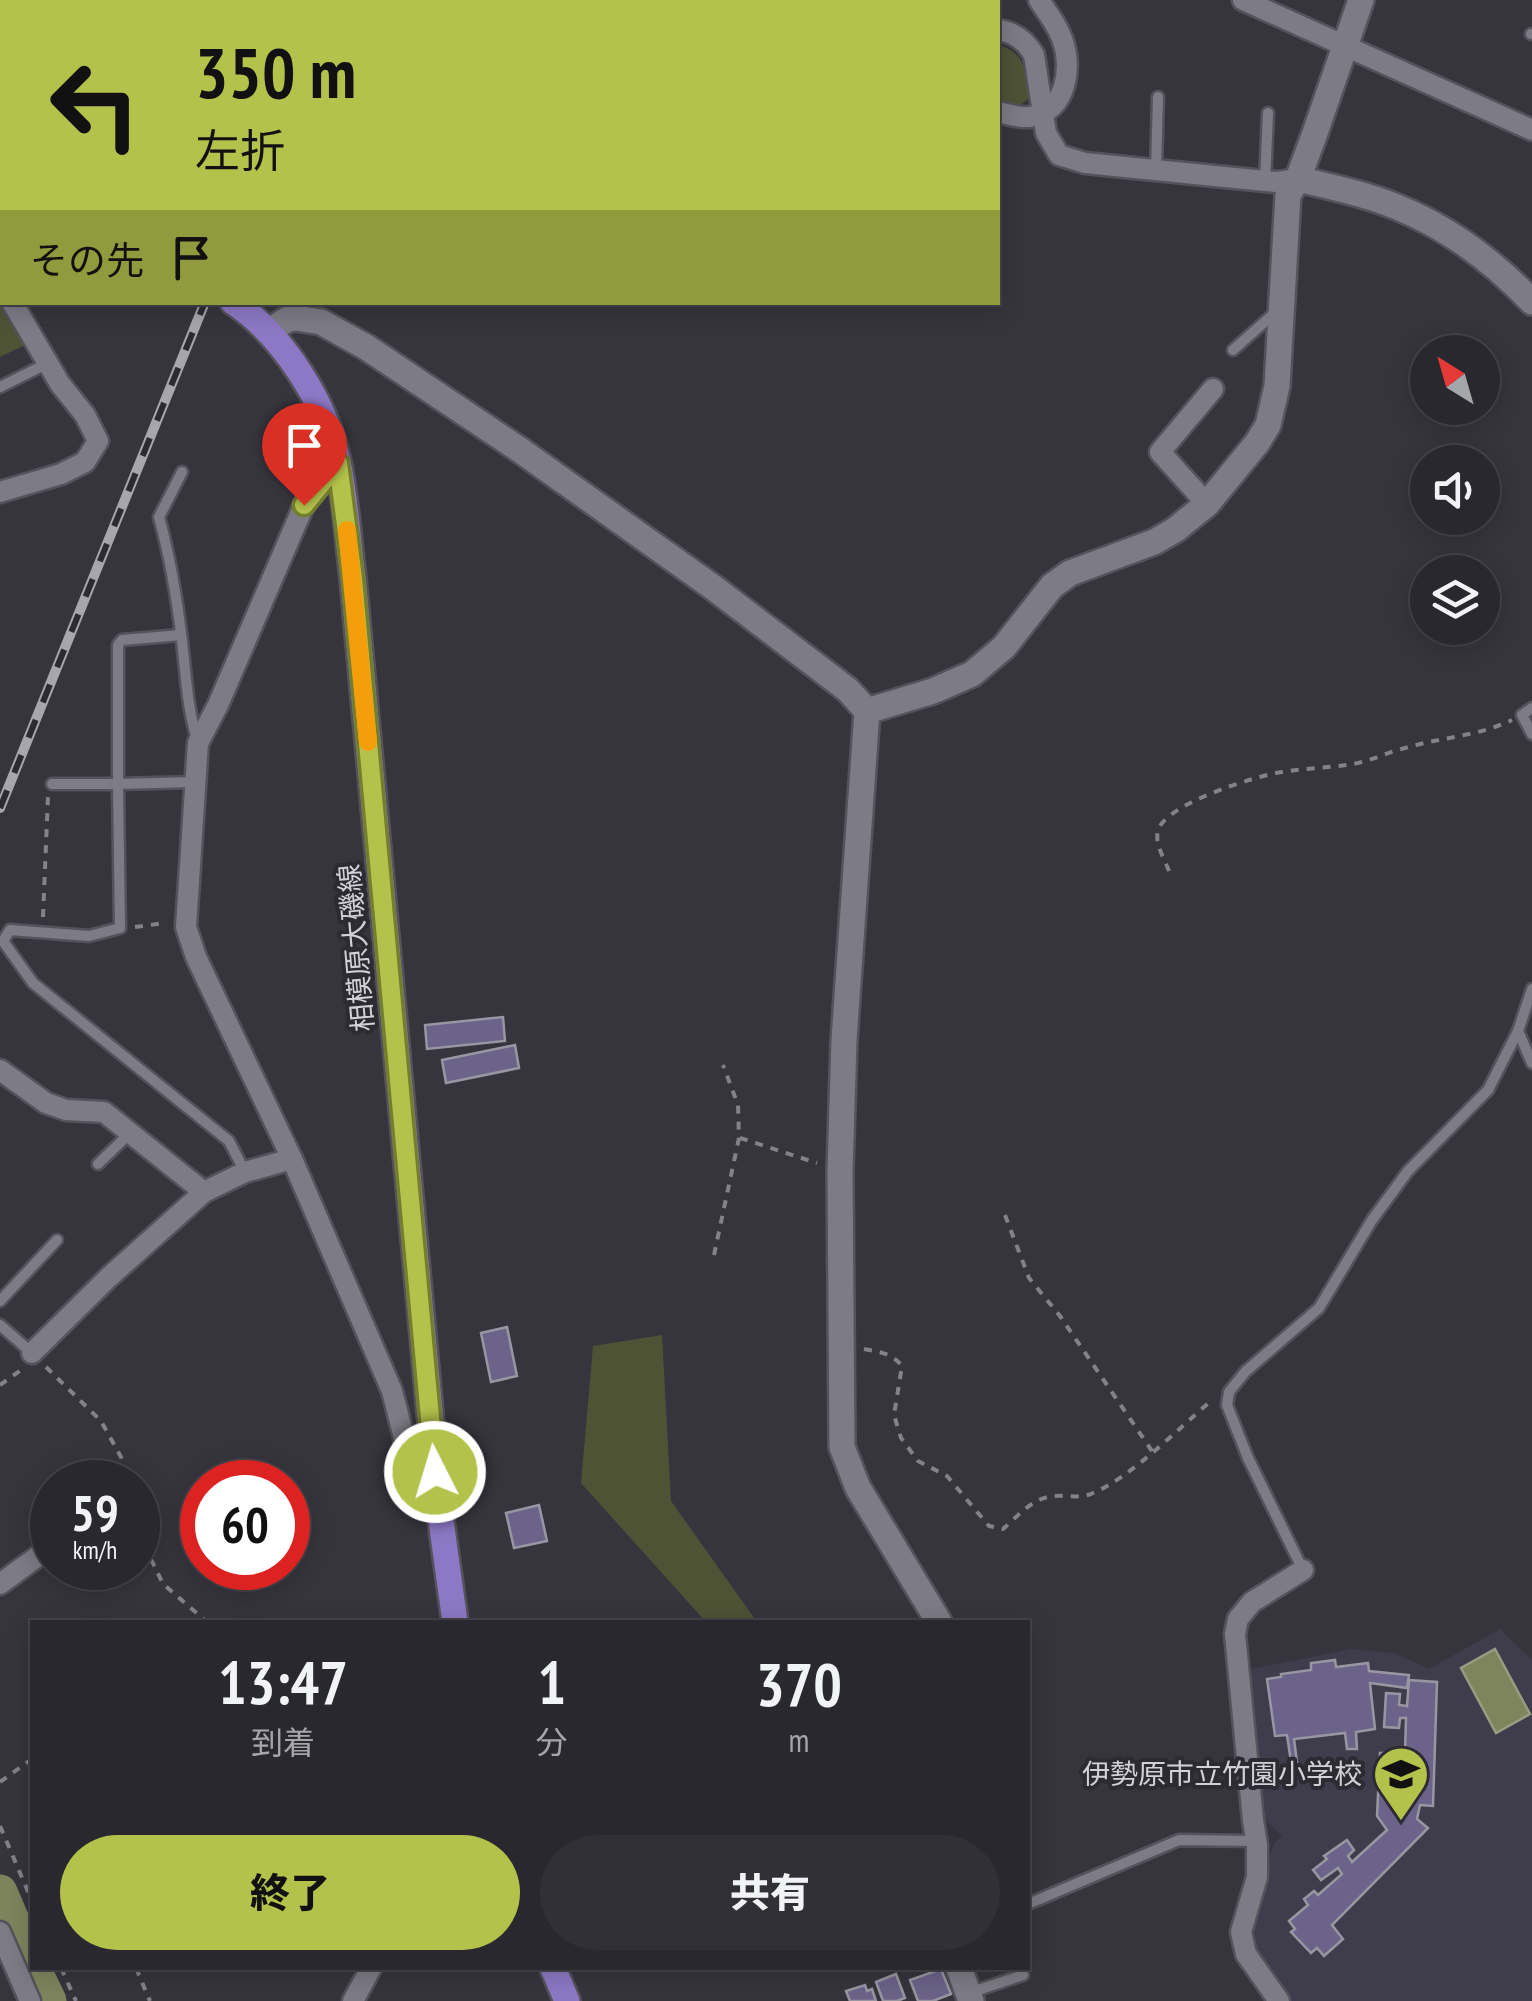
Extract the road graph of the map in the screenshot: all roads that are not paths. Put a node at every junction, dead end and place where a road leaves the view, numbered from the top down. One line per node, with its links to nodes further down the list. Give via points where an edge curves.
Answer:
1 (1039, 0): 9 (street, via 1061,35 1068,72 1055,105)
2 (1243, 0): 4 (street)
3 (1361, 0): 6 (street)
4 (1263, 5): 6 (street)
5 (1000, 30): 9 (street, via 1021,39 1034,56)
6 (1344, 46): 11 (street); 13 (street)
7 (1158, 96): 12 (lane)
8 (1000, 112): 9 (street, via 1028,118)
9 (1042, 113): 12 (street, via 1060,155)
10 (1268, 113): 14 (lane)
11 (1532, 130)
12 (1156, 169): 14 (street)
13 (1298, 179): 14 (street); 15 (street, via 1397,207 1444,231); 17 (street, via 1288,195)
14 (1265, 181)
15 (1532, 302)
16 (14, 305): 21 (street)
17 (1282, 307): 20 (lane); 27 (street, via 1278,386 1268,425)
18 (294, 310): 19 (street, via 288,319); 29 (street, via 366,347 520,450 714,588)
19 (251, 316): 24 (main road, 相模原大磯線, via 310,391)
20 (1233, 350)
21 (48, 363): 22 (lane); 26 (street, via 98,441 85,462)
22 (0, 387)
23 (1202, 396): 27 (street, via 1160,452)
24 (338, 463): 32 (street, via 304,505); 49 (main road, 相模原大磯線)
25 (182, 472): 28 (lane, via 159,517)
26 (0, 492)
27 (1207, 504): 29 (street, via 1154,542 1052,586 1004,647 972,674)
28 (181, 635): 32 (lane); 35 (lane, via 118,644)
29 (867, 711): 54 (street, via 844,1040 842,1448 858,1488)
30 (1527, 711): 31 (lane)
31 (1532, 734)
32 (198, 743): 33 (street)
33 (196, 782): 35 (lane); 41 (street, via 186,927)
34 (52, 784): 35 (lane)
35 (118, 784): 43 (lane, via 120,928 89,936 10,930 3,941 32,984 229,1141)
36 (1532, 990): 37 (lane)
37 (1518, 1031): 38 (lane); 51 (lane, via 1488,1090 1408,1171 1320,1308 1228,1392 1248,1458)
38 (1532, 1062)
39 (0, 1070): 40 (street, via 60,1117 104,1112)
40 (129, 1134): 42 (lane); 44 (street)
41 (292, 1159): 43 (street); 49 (street, via 392,1391 411,1464)
42 (98, 1164)
43 (245, 1172): 44 (street)
44 (204, 1192): 48 (street, via 108,1278)
45 (57, 1240): 46 (lane)
46 (0, 1301)
47 (0, 1325): 48 (lane)
48 (35, 1356)
49 (438, 1499): 53 (main road, 相模原大磯線)
50 (30, 1562): 52 (street)
51 (1303, 1570): 55 (street, via 1252,1602 1238,1619)
52 (0, 1584)
53 (455, 1620)
54 (938, 1620)
55 (1257, 1840): 56 (lane, via 1180,1840); 66 (street, via 1256,1878 1240,1932 1246,1954)
56 (1030, 1903)
57 (0, 1932): 63 (street)
58 (369, 1970): 64 (street)
59 (554, 1970): 65 (main road)
60 (960, 1970): 62 (street)
61 (1022, 1970): 62 (lane, via 1023,1975)
62 (970, 1997)
63 (30, 2001)
64 (354, 2001)
65 (568, 2001)
66 (1280, 2001)

